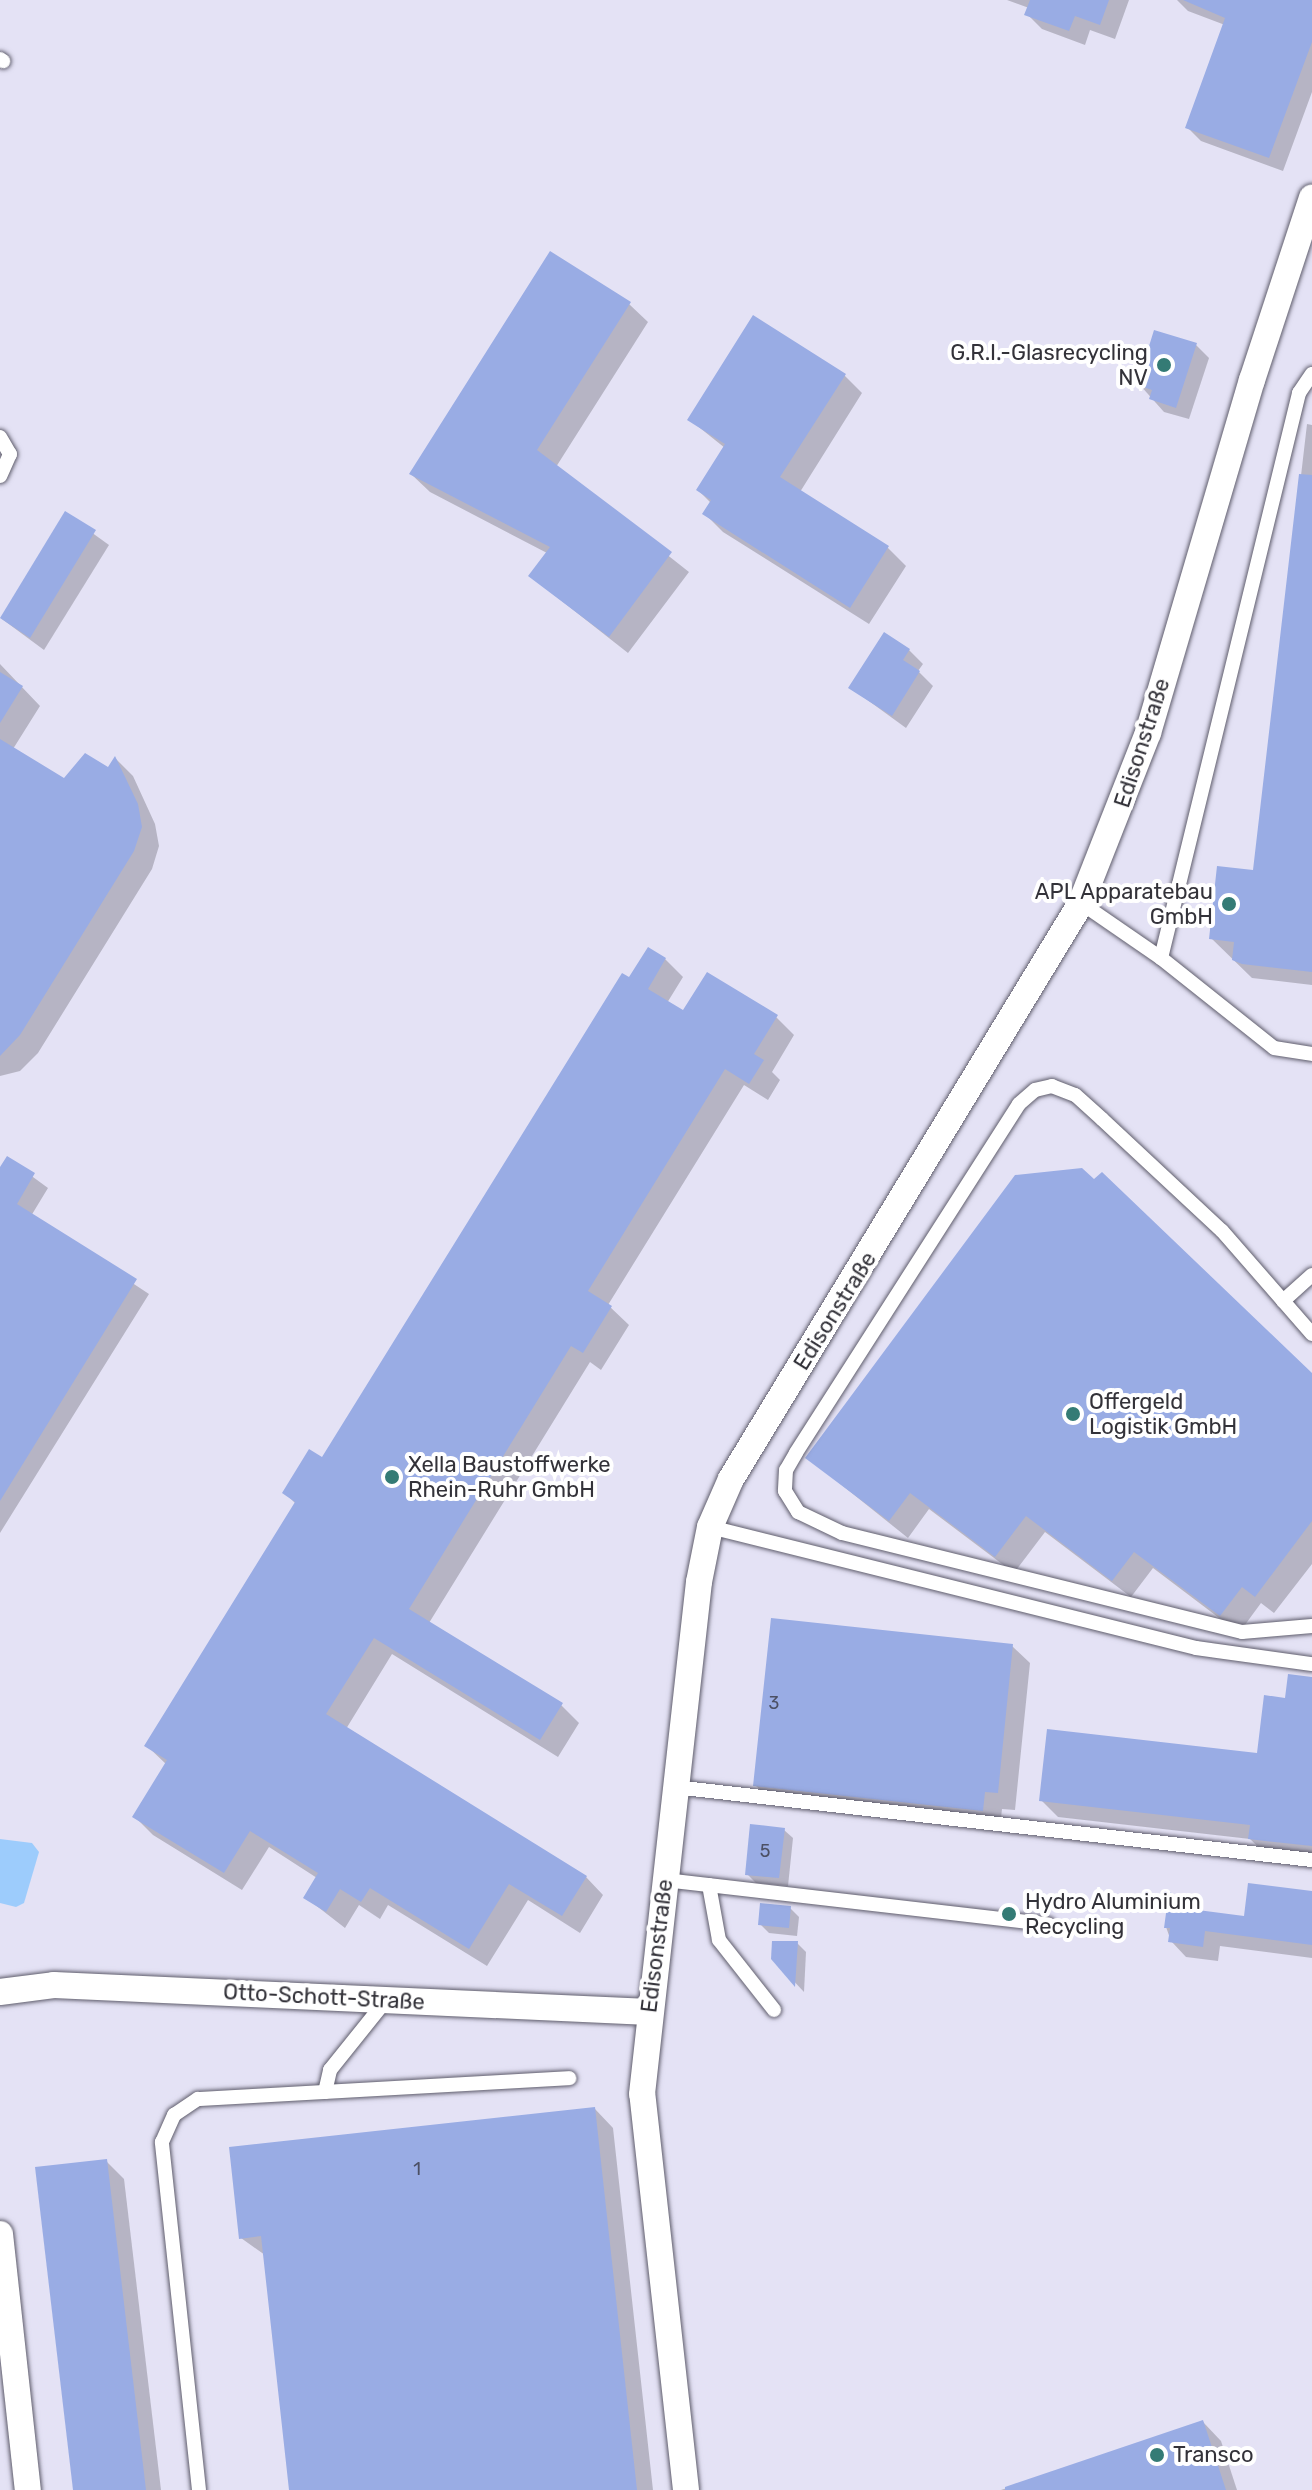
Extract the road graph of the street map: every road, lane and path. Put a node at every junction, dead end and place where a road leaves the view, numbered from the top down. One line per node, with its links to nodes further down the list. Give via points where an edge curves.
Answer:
1 (1312, 198): 5 (street, Edisonstraße, via 1252,380 1148,733)
2 (1312, 374): 6 (lane, via 1299,393)
3 (0, 437): 4 (lane, via 10,454)
4 (0, 476)
5 (1081, 903): 6 (lane); 11 (street, Edisonstraße, via 731,1479)
6 (1161, 958): 7 (lane, via 1274,1048)
7 (1312, 1054)
8 (1312, 1275): 9 (lane)
9 (1283, 1301): 10 (lane); 12 (lane, via 1222,1231 1084,1103 1052,1086 1035,1090 1019,1104 796,1453 786,1470 785,1491 798,1512 842,1533 1242,1632)
10 (1312, 1334)
11 (710, 1527): 13 (lane, via 1196,1648); 14 (street, Edisonstraße)
12 (1312, 1626)
13 (1312, 1664)
14 (675, 1787): 15 (lane); 16 (street, Edisonstraße)
15 (1312, 1860)
16 (665, 1880): 17 (lane); 22 (street, Edisonstraße)
17 (709, 1885): 18 (lane); 21 (lane, via 719,1940)
18 (1048, 1924)
19 (0, 1992): 20 (street, Otto-Schott-Straße, via 54,1985)
20 (386, 2000): 22 (street, Otto-Schott-Straße); 24 (lane, via 330,2070)
21 (774, 2010)
22 (649, 2012): 28 (street, Edisonstraße, via 642,2094)
23 (569, 2078): 24 (lane)
24 (325, 2092): 27 (lane, via 198,2099 174,2115 162,2142)
25 (0, 2234): 26 (street)
26 (28, 2490)
27 (199, 2490)
28 (686, 2490)

